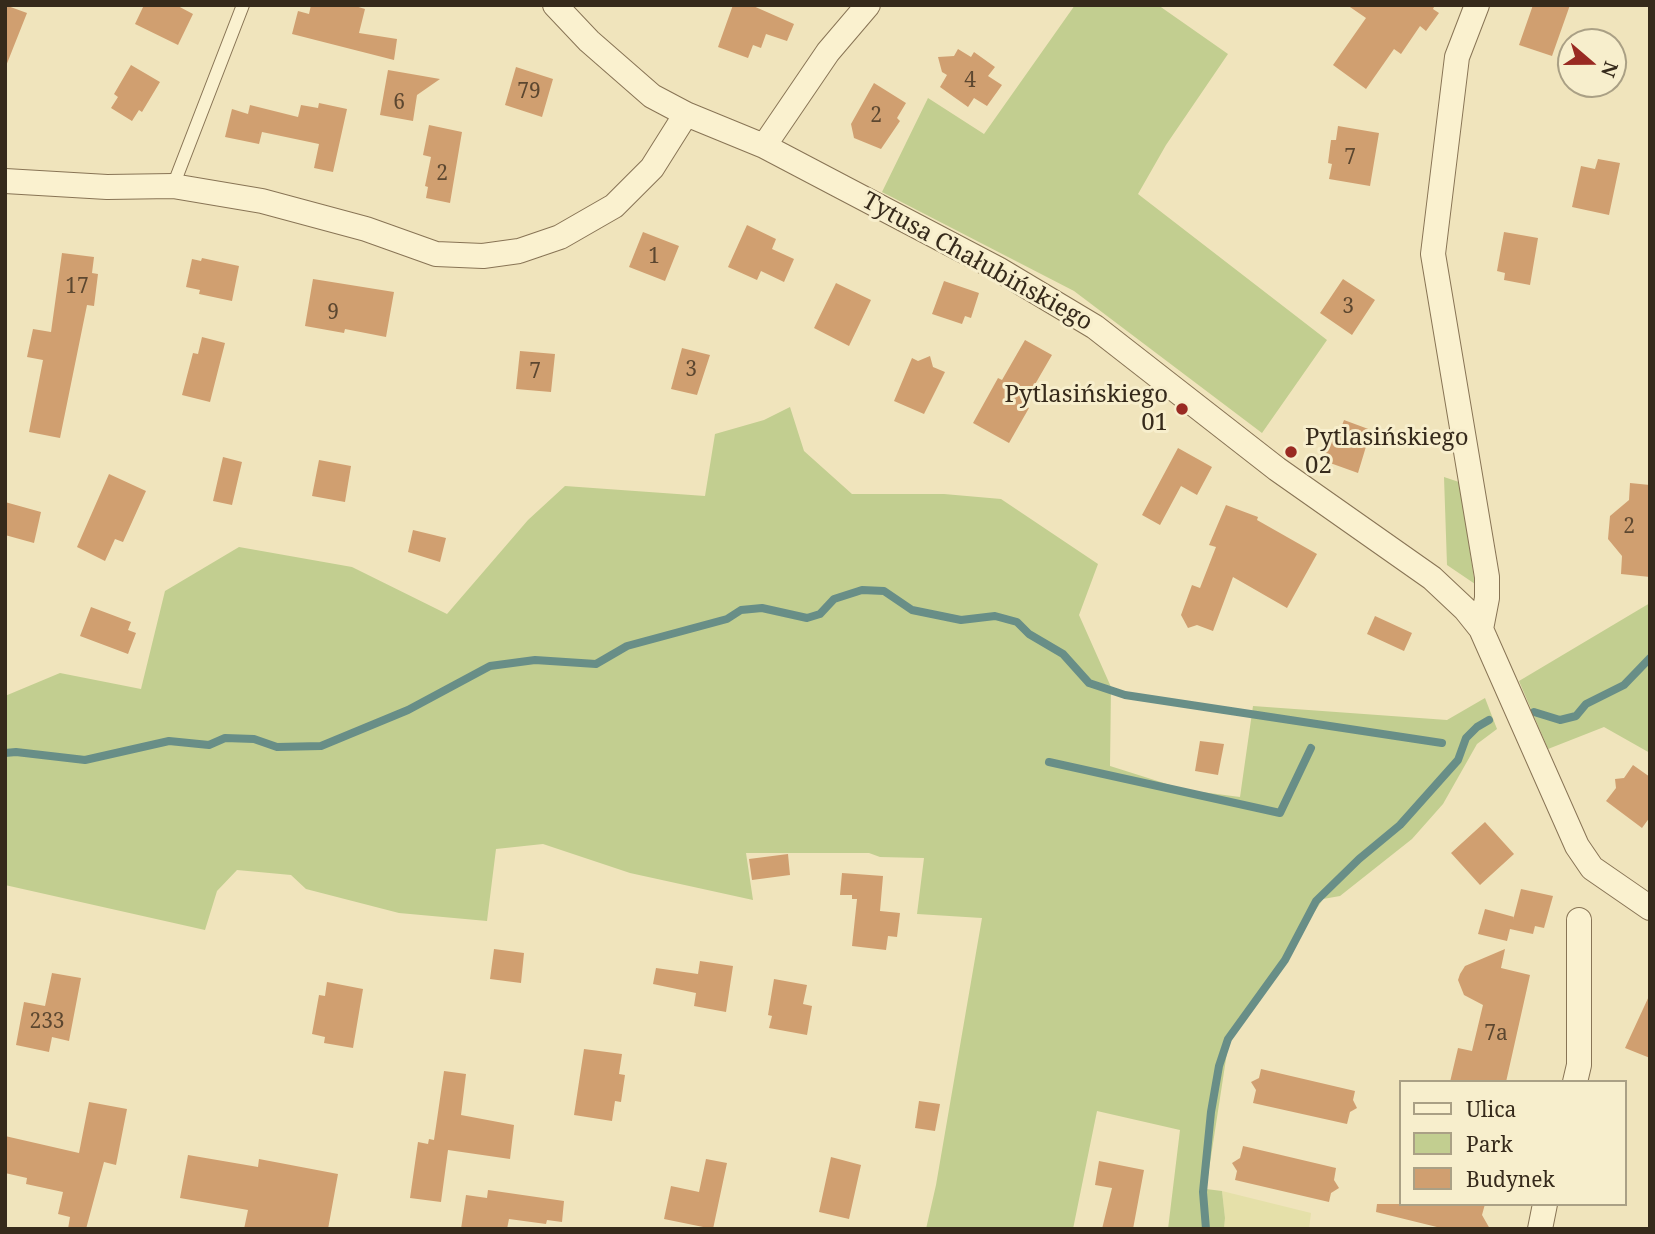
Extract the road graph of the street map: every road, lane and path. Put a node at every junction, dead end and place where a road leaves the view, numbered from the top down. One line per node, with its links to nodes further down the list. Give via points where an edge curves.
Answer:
1 (243, 5): 8 (lane)
2 (555, 5): 5 (street, Tytusa Chałubińskiego, via 627,76 652,96)
3 (868, 5): 6 (street, via 828,52)
4 (1477, 5): 9 (street, via 1457,57 1433,254 1487,577)
5 (687, 114): 6 (street, Tytusa Chałubińskiego); 8 (street, via 652,168 614,206 560,237 520,251 483,256 436,254 366,229 262,201)
6 (764, 146): 9 (street, Tytusa Chałubińskiego, via 998,269 1095,327 1277,469 1432,578)
7 (5, 181): 8 (street)
8 (173, 186)
9 (1482, 629): 10 (street, Tytusa Chałubińskiego, via 1577,846 1592,868)
10 (1650, 908)
11 (1579, 920): 12 (street)
12 (1575, 1080)
13 (1545, 1206): 14 (street)
14 (1540, 1229)

